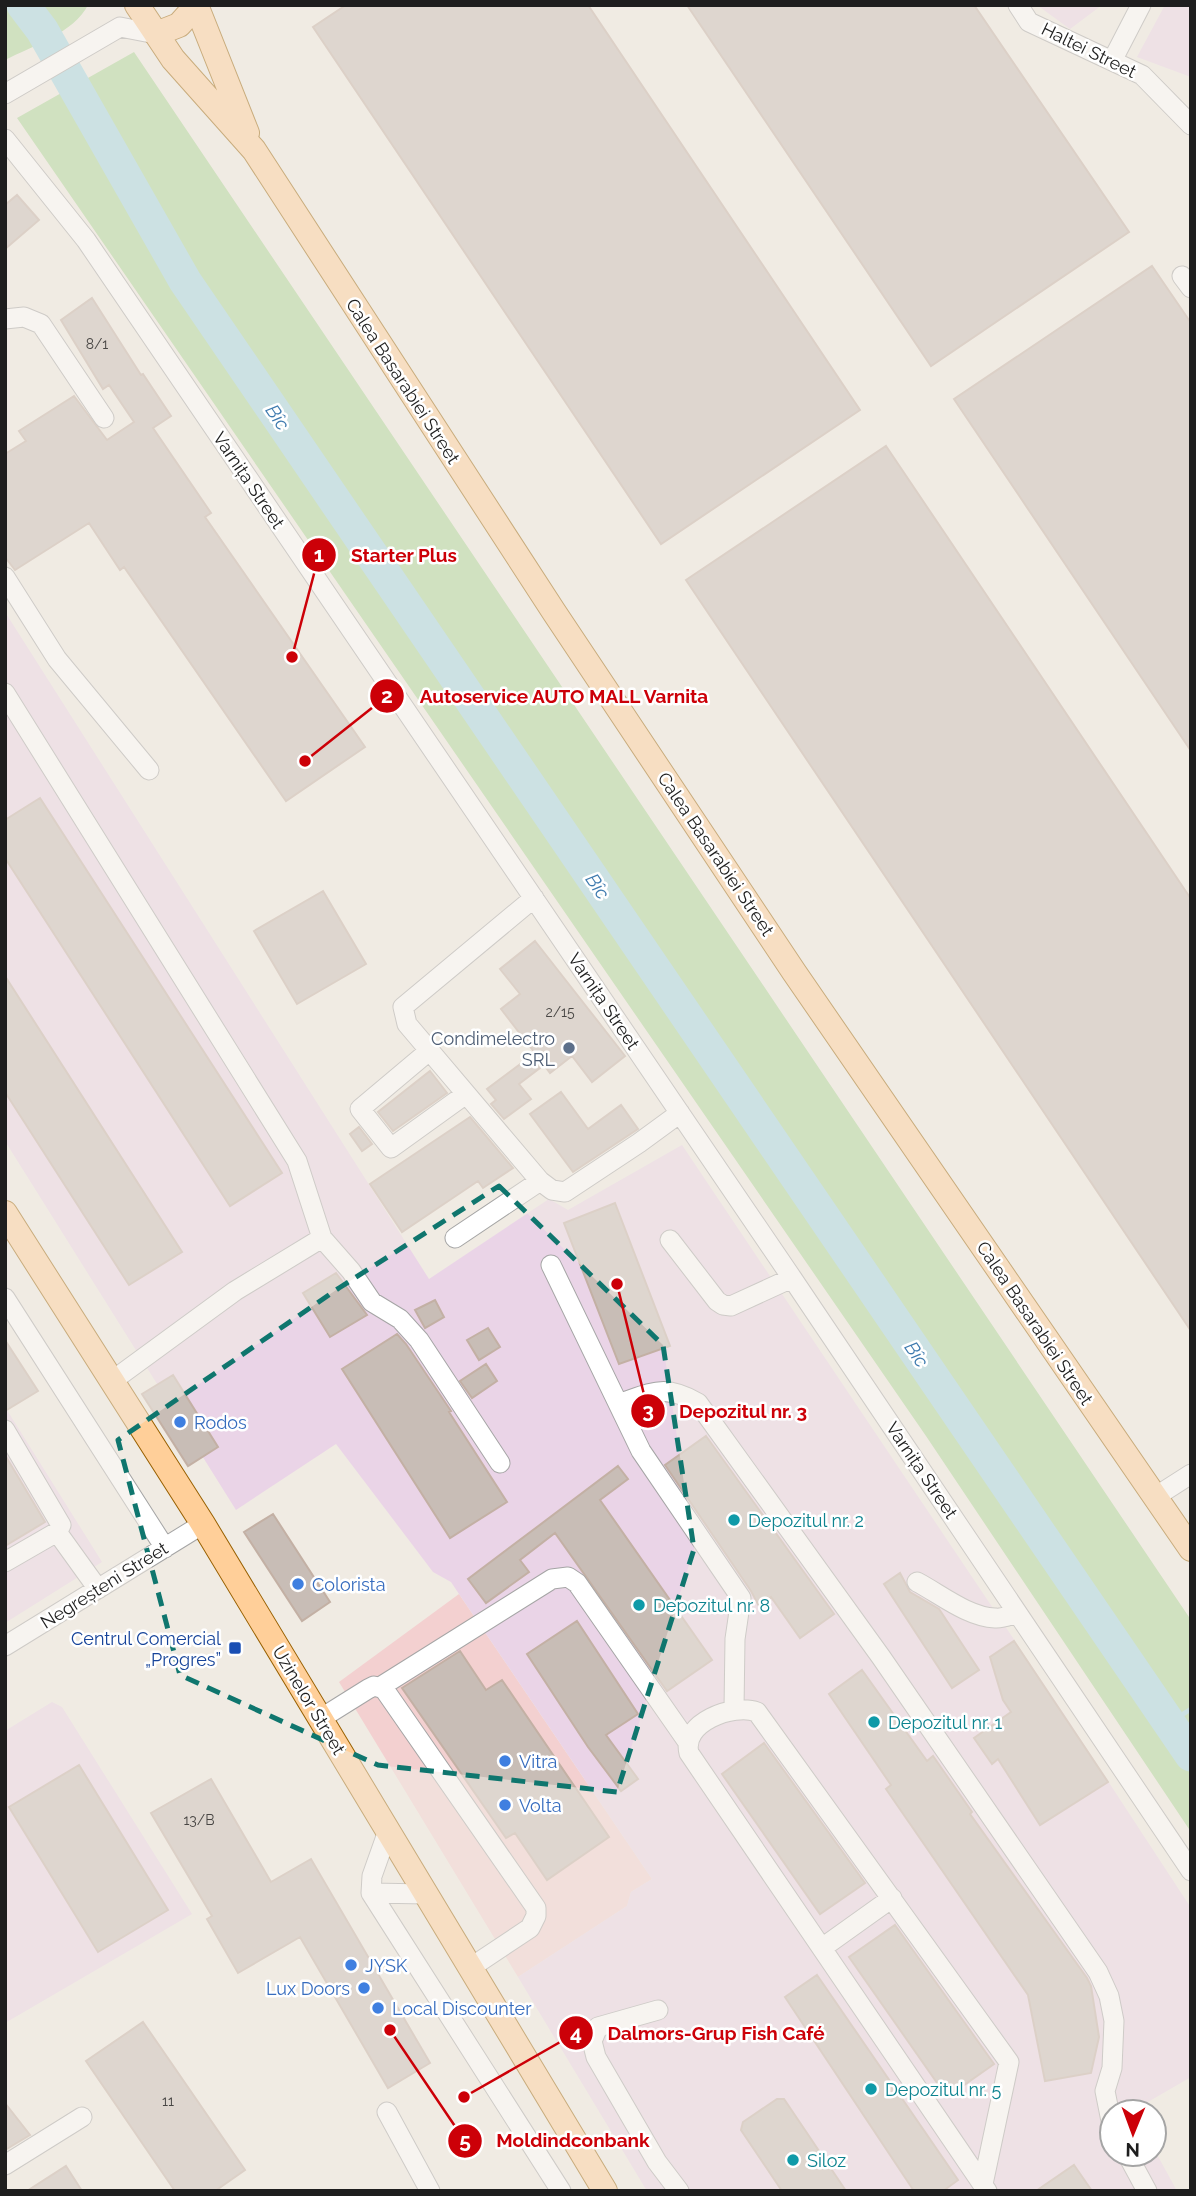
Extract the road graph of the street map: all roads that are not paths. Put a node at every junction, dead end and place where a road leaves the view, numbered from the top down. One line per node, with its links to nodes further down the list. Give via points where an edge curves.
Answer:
1 (126, 5): 6 (street)
2 (137, 5): 7 (main road, Calea Basarabiei Street)
3 (196, 5): 7 (main road, Calea Basarabiei Street, via 179,25); 12 (main road, Calea Basarabiei Street)
4 (1018, 5): 8 (street, Haltei Street, via 1029,22)
5 (1141, 5): 8 (street)
6 (113, 32): 7 (street); 9 (street)
7 (156, 34): 12 (main road, Calea Basarabiei Street)
8 (1112, 61): 10 (street, Haltei Street, via 1142,75)
9 (5, 94)
10 (1191, 125)
11 (5, 139): 14 (street, Varnița Street)
12 (254, 150): 37 (main road, Calea Basarabiei Street, via 654,763)
13 (5, 165): 14 (street)
14 (32, 173): 20 (street, Varnița Street, via 86,240)
15 (5, 319): 16 (street, via 24,317 41,324)
16 (104, 418)
17 (5, 577): 19 (street, via 57,659)
18 (5, 693): 26 (street, via 297,1161)
19 (149, 770)
20 (534, 898): 21 (street, via 403,1007 407,1024); 23 (street, Varnița Street)
21 (429, 1051): 22 (street); 22 (street, via 360,1110 391,1148)
22 (466, 1094): 24 (street)
23 (680, 1113): 24 (street, via 565,1192); 30 (street, Varnița Street)
24 (540, 1181): 27 (street)
25 (5, 1213): 32 (main road, Uzinelor Street)
26 (322, 1238): 32 (street, via 235,1291); 35 (street, via 372,1302 400,1319 419,1340)
27 (455, 1238)
28 (670, 1240): 30 (street, via 723,1305 731,1306)
29 (551, 1265): 33 (street)
30 (792, 1278): 45 (street, Varnița Street)
31 (5, 1298): 40 (street)
32 (112, 1381): 38 (main road, Uzinelor Street)
33 (620, 1403): 48 (street, via 641,1451 741,1598); 59 (street, via 659,1391 680,1392 698,1403 881,1657 1090,1961 1109,1996 1114,2021)
34 (5, 1430): 39 (street, via 60,1521)
35 (500, 1463)
36 (1191, 1474): 37 (street)
37 (1154, 1497): 41 (main road, Calea Basarabiei Street)
38 (203, 1524): 40 (street, Negreșteni Street); 49 (main road, Uzinelor Street)
39 (57, 1532): 42 (street); 44 (street)
40 (164, 1548): 44 (street, Negreșteni Street)
41 (1191, 1549)
42 (5, 1562)
43 (918, 1582): 45 (street, via 985,1617 998,1619)
44 (98, 1589): 46 (street, Negreșteni Street)
45 (1017, 1613): 52 (street, Varnița Street)
46 (5, 1646)
47 (380, 1687): 49 (street, via 368,1689); 50 (street, via 552,1579 568,1577 577,1583); 57 (street, via 536,1908 530,1928)
48 (734, 1709): 50 (street, via 703,1723); 55 (street, via 757,1712)
49 (320, 1719): 51 (main road, Uzinelor Street)
50 (687, 1741): 56 (street, via 689,1753)
51 (388, 1832): 53 (street, via 372,1876); 54 (main road, Uzinelor Street)
52 (1191, 1871)
53 (371, 1893): 54 (street); 67 (street)
54 (425, 1894): 57 (main road, Uzinelor Street)
55 (892, 1898): 56 (street); 64 (street, via 1009,2062)
56 (822, 1948): 64 (street)
57 (470, 1968): 65 (main road, Uzinelor Street)
58 (658, 2010): 68 (street, via 598,2027 592,2041 596,2057)
59 (1106, 2098)
60 (387, 2112): 66 (street)
61 (82, 2117): 62 (street)
62 (5, 2165)
63 (1135, 2168): 69 (street)
64 (985, 2187)
65 (600, 2189)
66 (430, 2191)
67 (561, 2191)
68 (679, 2191)
69 (1147, 2191)

